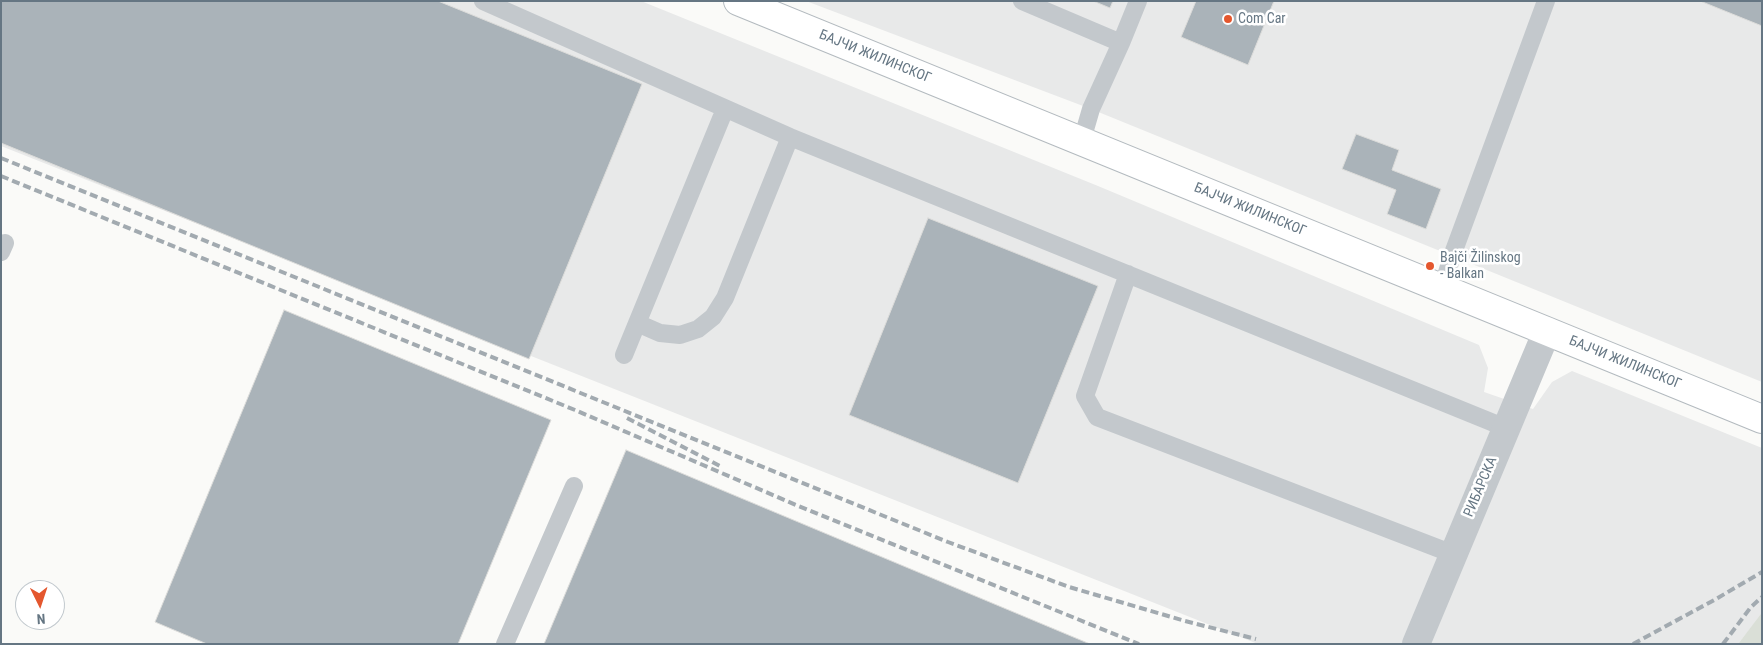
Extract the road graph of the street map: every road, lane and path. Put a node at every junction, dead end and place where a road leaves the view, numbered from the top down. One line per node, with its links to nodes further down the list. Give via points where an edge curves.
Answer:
1 (483, 1): 7 (lane)
2 (1022, 1): 6 (lane)
3 (1138, 1): 6 (lane)
4 (1546, 1): 11 (lane)
5 (754, 4): 9 (street, БАЈЧИ ЖИЛИНСКОГ)
6 (1121, 43): 9 (lane, via 1091,109)
7 (725, 109): 8 (lane); 12 (lane)
8 (790, 137): 10 (lane); 12 (lane, via 725,298 713,317 698,329 680,334 660,332)
9 (1082, 140): 11 (street, БАЈЧИ ЖИЛИНСКОГ)
10 (1128, 274): 16 (lane); 18 (lane, via 1085,396 1097,417)
11 (1442, 289): 13 (street, БАЈЧИ ЖИЛИНСКОГ)
12 (637, 323): 14 (lane)
13 (1547, 331): 15 (street, БАЈЧИ ЖИЛИНСКОГ); 16 (street, РИБАРСКА)
14 (624, 355)
15 (1762, 419)
16 (1506, 428): 18 (street, РИБАРСКА)
17 (574, 486): 19 (lane)
18 (1453, 554): 20 (street, РИБАРСКА)
19 (505, 644)
20 (1416, 644)

